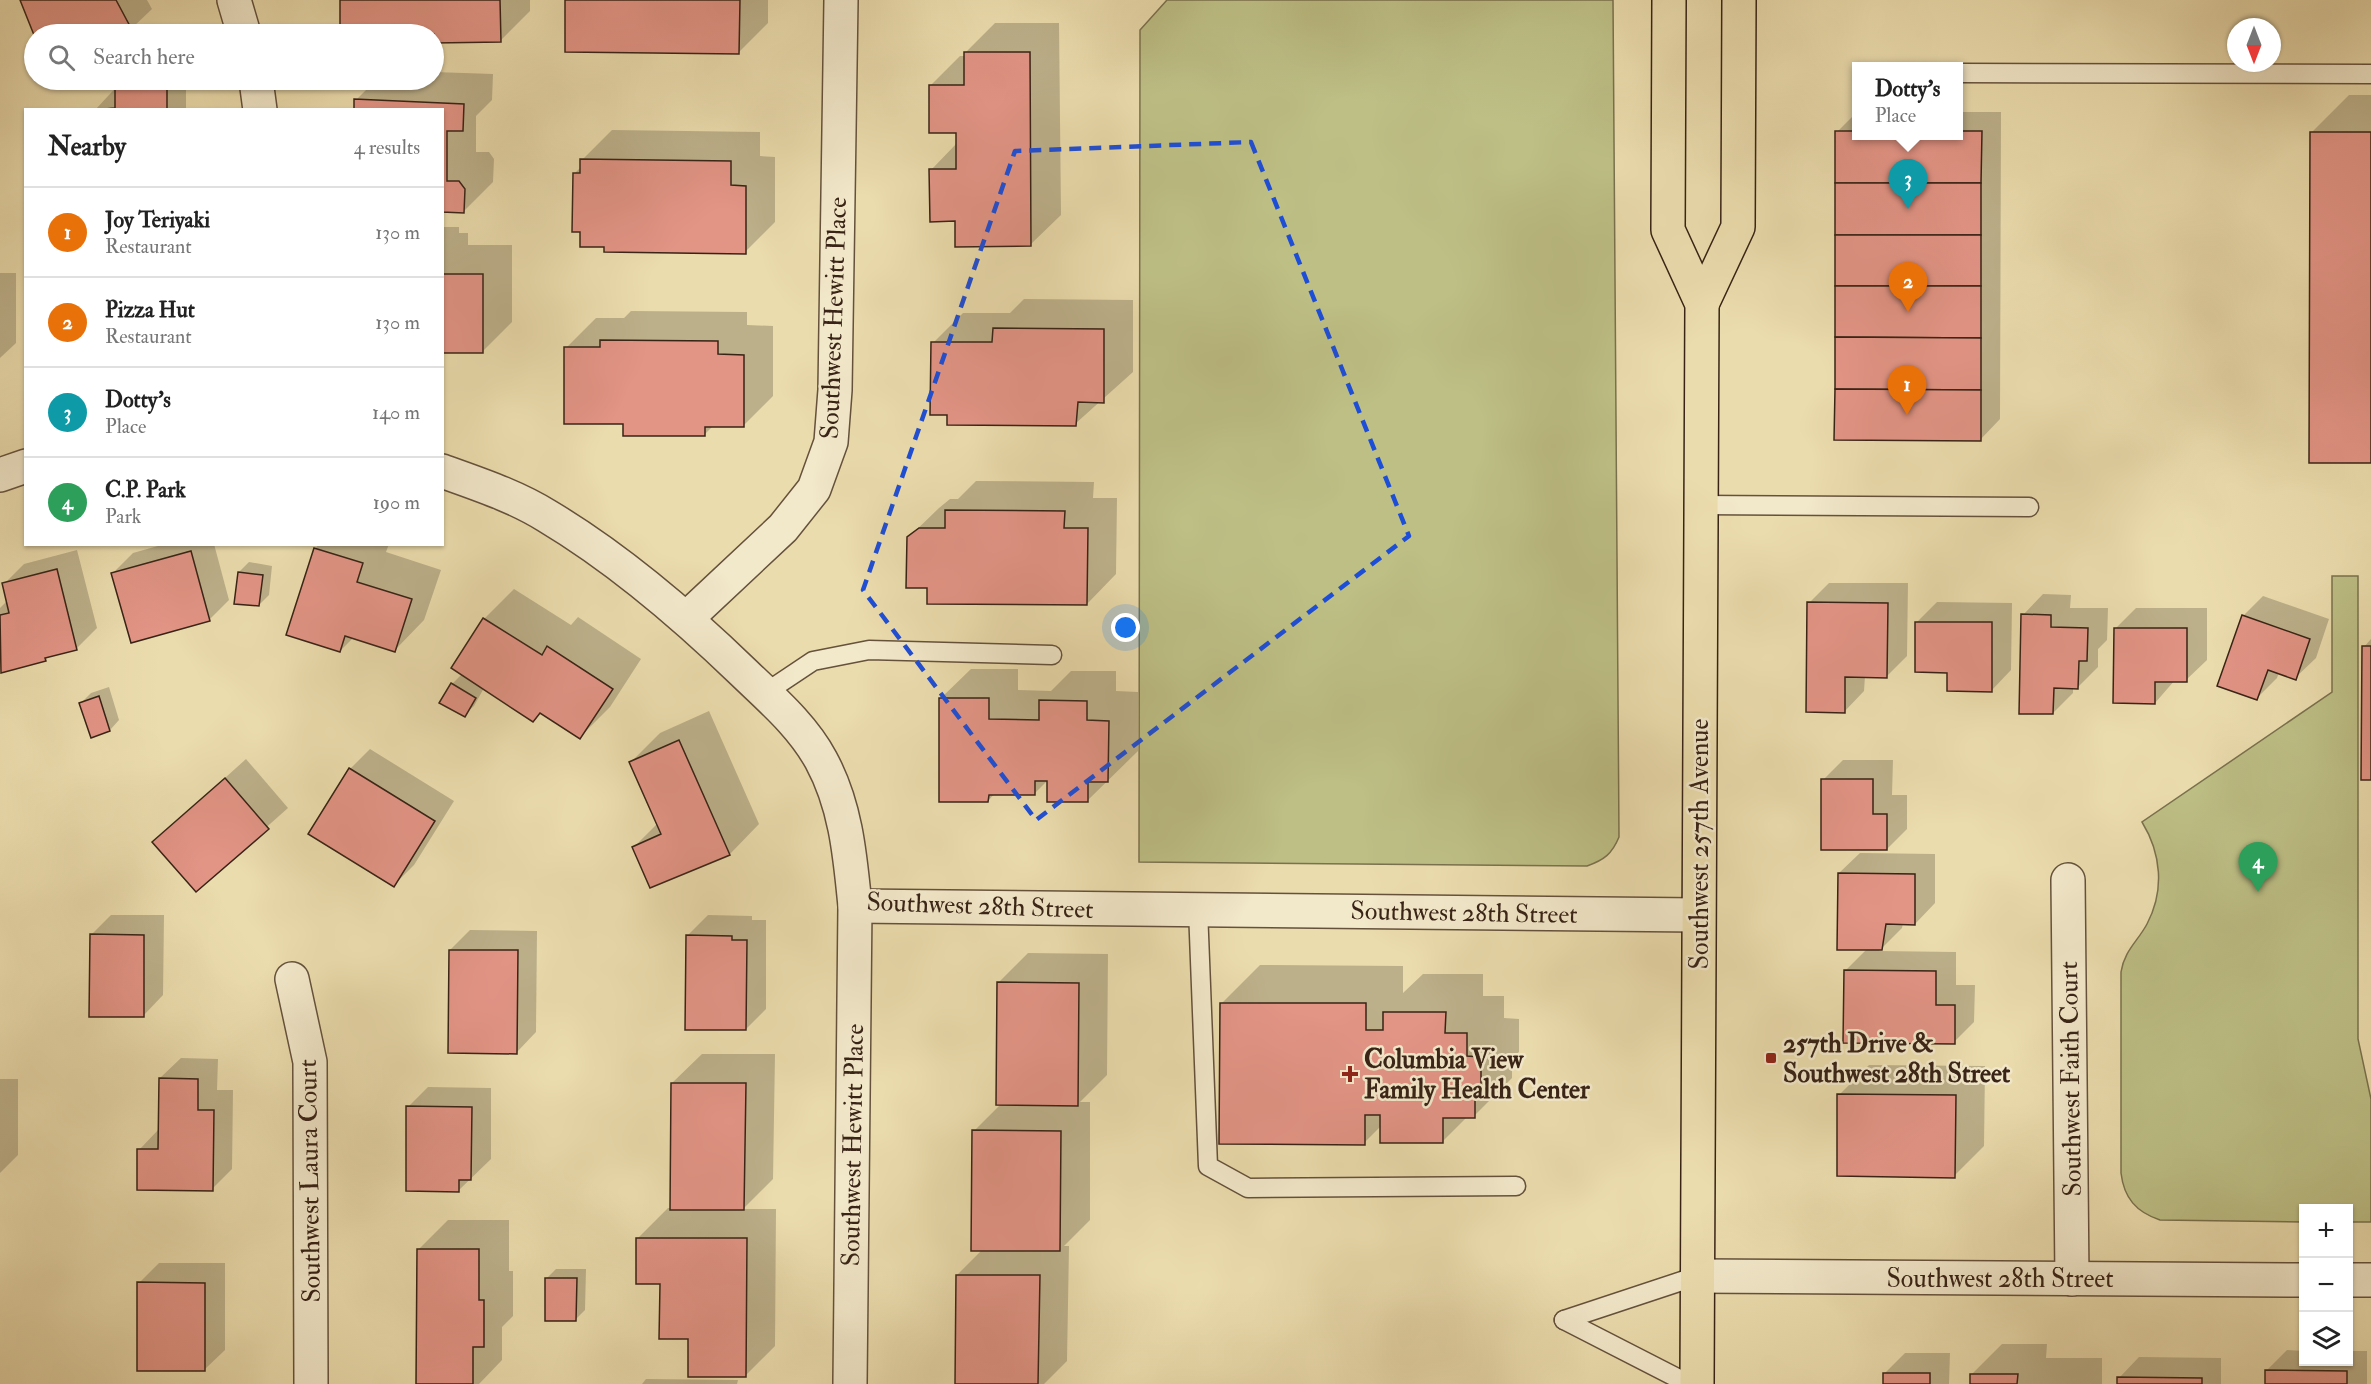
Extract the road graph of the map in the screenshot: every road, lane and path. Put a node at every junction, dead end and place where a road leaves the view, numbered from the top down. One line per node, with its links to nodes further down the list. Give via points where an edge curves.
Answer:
1 (234, 0): 5 (street)
2 (841, 0): 16 (street, Southwest Hewitt Place, via 831,442 814,489 783,528)
3 (1669, 0): 10 (main road, Southwest 257th Avenue, via 1668,230)
4 (1739, 0): 10 (main road, Southwest 257th Avenue, via 1738,227)
5 (241, 24)
6 (1963, 73): 7 (lane)
7 (2371, 74)
8 (257, 90): 9 (street)
9 (260, 108)
10 (1702, 304): 14 (main road, Southwest 257th Avenue)
11 (24, 467): 13 (street)
12 (444, 472): 16 (street, Southwest 28th Street, via 546,515 617,563)
13 (0, 475)
14 (1700, 505): 15 (lane); 22 (main road, Southwest 257th Avenue)
15 (2029, 507)
16 (687, 618): 18 (street, Southwest 28th Street)
17 (1052, 655): 18 (lane, via 869,650 813,661)
18 (765, 693): 20 (street, Southwest 28th Street, via 794,721 814,750 837,797 850,847)
19 (2068, 880): 26 (street, Southwest Faith Court)
20 (855, 906): 21 (street, Southwest 28th Street); 31 (street, Southwest Hewitt Place)
21 (1198, 909): 22 (street, Southwest 28th Street); 24 (lane, via 1208,1166 1248,1188)
22 (1698, 915): 25 (main road, Southwest 257th Avenue)
23 (292, 979): 30 (street, Southwest Laura Court, via 310,1062)
24 (1516, 1186)
25 (1697, 1276): 26 (street, Southwest 28th Street); 32 (lane, via 1564,1320); 33 (main road, Southwest 257th Avenue)
26 (2072, 1279): 27 (street, Southwest 28th Street)
27 (2299, 1280)
28 (2353, 1280): 29 (street)
29 (2371, 1280)
30 (311, 1384)
31 (849, 1384)
32 (1689, 1384)
33 (1697, 1384)

